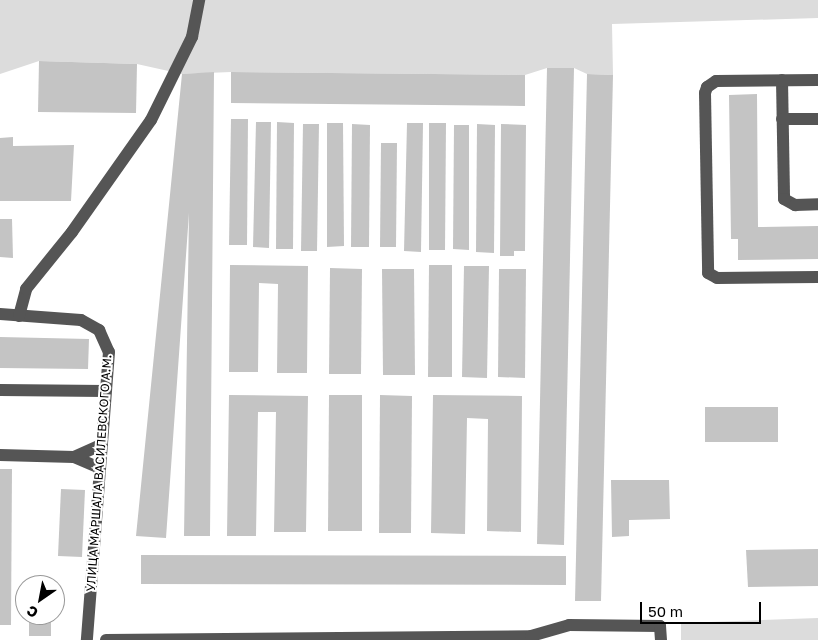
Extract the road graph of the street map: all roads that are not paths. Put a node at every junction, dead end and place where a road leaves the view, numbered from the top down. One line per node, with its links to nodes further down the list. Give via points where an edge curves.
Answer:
1 (199, 0): 9 (street, via 192,37 151,120 72,232 26,289)
2 (782, 80): 3 (street); 4 (street); 7 (street, via 716,81 707,87 708,272 717,278)
3 (818, 80)
4 (782, 119): 5 (street); 6 (street, via 784,199 794,205)
5 (818, 119)
6 (818, 204)
7 (818, 277)
8 (0, 314): 9 (street, УЛИЦА МАРШАЛА ВАСИЛЕВСКОГО А.М.)
9 (19, 316): 11 (street, УЛИЦА МАРШАЛА ВАСИЛЕВСКОГО А.М., via 81,320 99,330 109,352)
10 (0, 390): 11 (street)
11 (105, 391): 12 (street, УЛИЦА МАРШАЛА ВАСИЛЕВСКОГО А.М.)
12 (101, 445): 14 (street); 15 (street, УЛИЦА МАРШАЛА ВАСИЛЕВСКОГО А.М.)
13 (0, 455): 14 (street)
14 (74, 457): 15 (street)
15 (100, 468): 16 (street, УЛИЦА МАРШАЛА ВАСИЛЕВСКОГО А.М.)
16 (87, 640)
17 (106, 640): 18 (street, via 531,636 569,625 660,626)
18 (661, 640)

